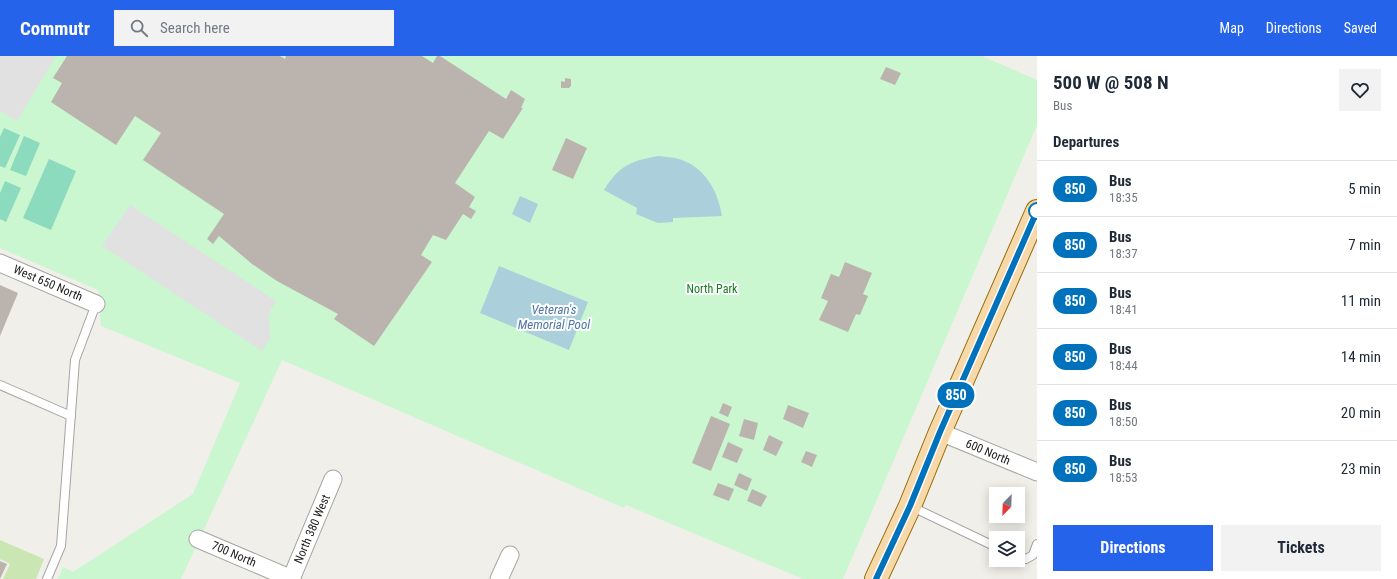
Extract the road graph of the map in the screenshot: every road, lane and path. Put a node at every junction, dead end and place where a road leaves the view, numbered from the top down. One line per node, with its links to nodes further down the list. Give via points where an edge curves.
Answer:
1 (1037, 211): 6 (main road)
2 (0, 262): 3 (street, West 650 North)
3 (96, 304): 5 (lane, via 75,360)
4 (0, 385): 5 (lane)
5 (71, 416): 15 (lane, via 61,546)
6 (940, 432): 7 (street, 600 North); 9 (main road)
7 (1037, 472)
8 (333, 479): 16 (street, North 380 West)
9 (910, 506): 11 (lane); 18 (main road)
10 (198, 539): 16 (street, 700 North)
11 (989, 544)
12 (1037, 544): 14 (lane, via 1033,555)
13 (510, 555): 17 (street)
14 (1025, 559)
15 (47, 579)
16 (292, 579)
17 (500, 579)
18 (876, 579)

